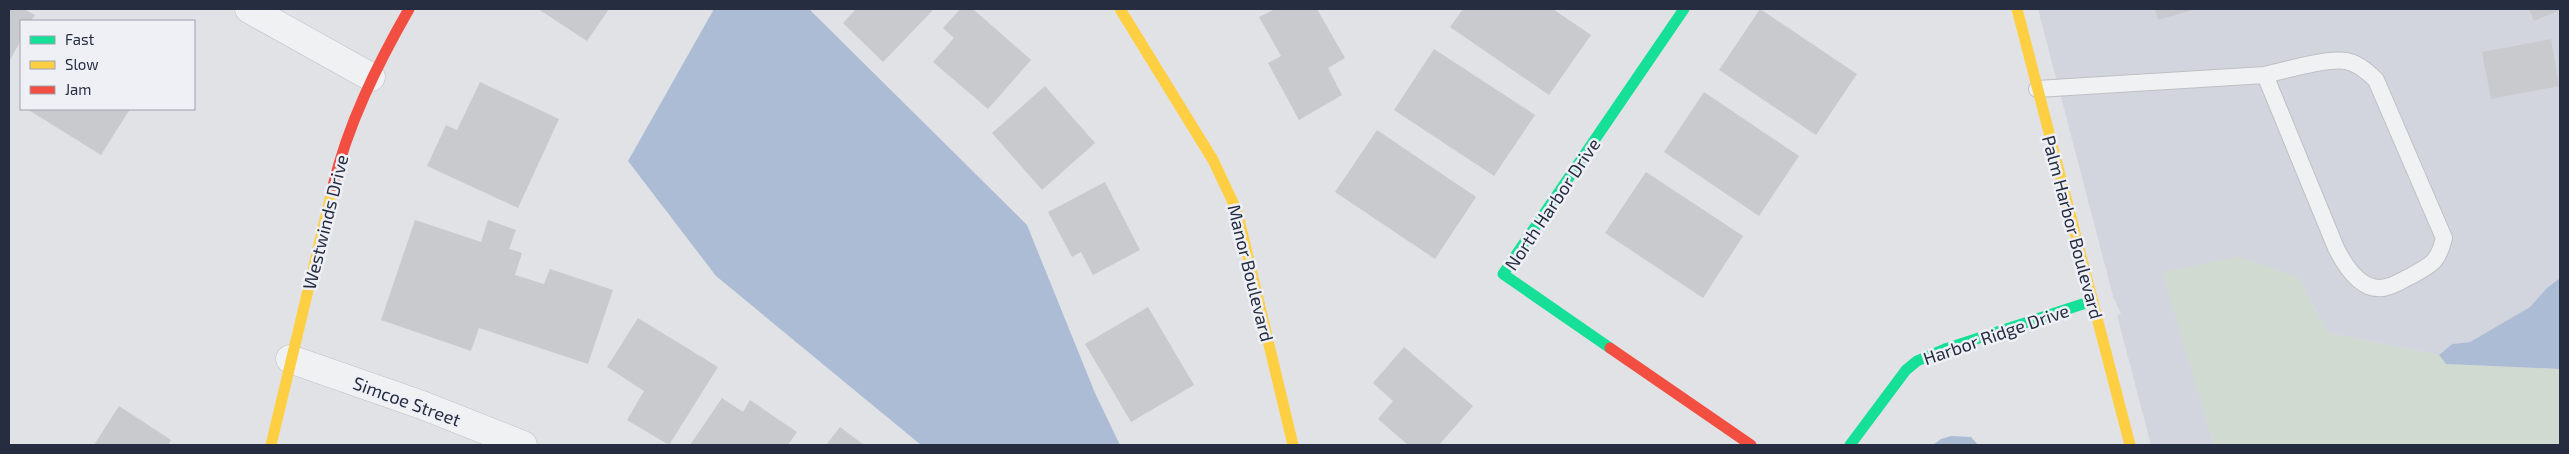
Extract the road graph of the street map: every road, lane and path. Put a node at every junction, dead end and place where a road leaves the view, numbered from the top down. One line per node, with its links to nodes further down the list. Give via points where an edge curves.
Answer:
1 (249, 9): 7 (street)
2 (409, 9): 7 (street, Westwinds Drive)
3 (1120, 9): 13 (street, Manor Boulevard, via 1213,160 1237,211)
4 (1684, 9): 14 (street, North Harbor Drive, via 1503,274)
5 (2016, 9): 8 (street, Palm Harbor Boulevard)
6 (2265, 75): 6 (lane, via 2336,248 2344,265 2357,280 2372,287 2389,287 2433,264 2440,256 2444,238 2376,80 2366,69 2346,61); 8 (lane)
7 (371, 77): 10 (street, Westwinds Drive, via 338,165)
8 (2037, 89): 9 (street, Palm Harbor Boulevard)
9 (2092, 301): 15 (street, Harbor Ridge Drive, via 1917,361 1906,370); 16 (street, Palm Harbor Boulevard)
10 (290, 359): 11 (street, Westwinds Drive); 12 (street, Simcoe Street, via 422,405)
11 (271, 445)
12 (523, 445)
13 (1294, 445)
14 (1751, 445)
15 (1850, 445)
16 (2130, 445)

